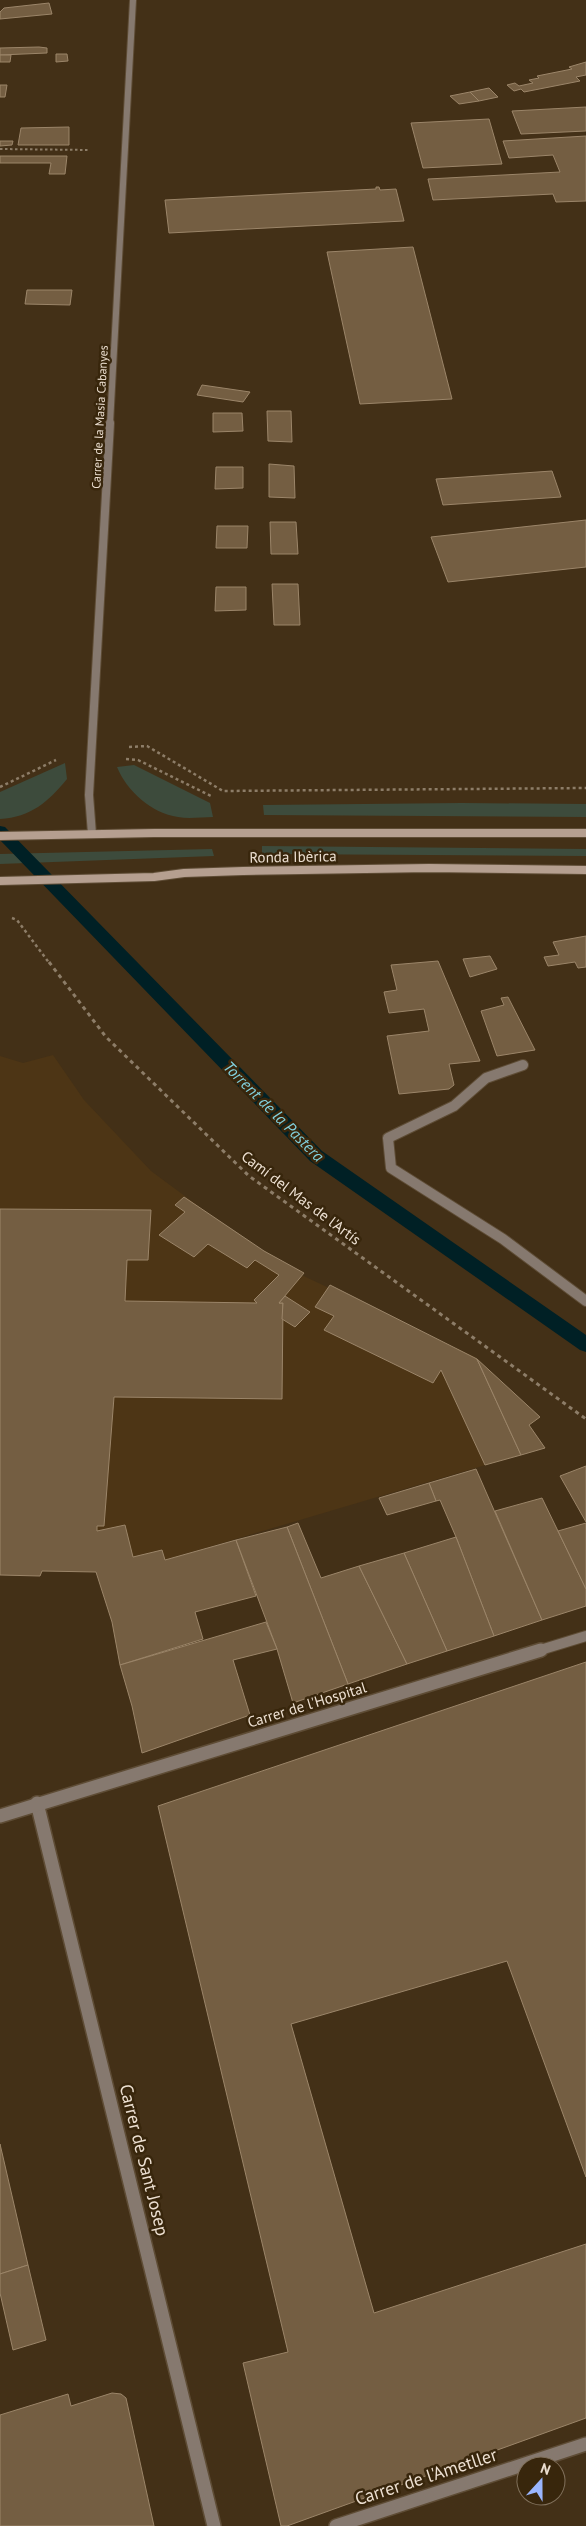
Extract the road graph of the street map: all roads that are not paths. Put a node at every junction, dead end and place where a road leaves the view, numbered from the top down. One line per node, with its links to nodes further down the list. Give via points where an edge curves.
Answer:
1 (133, 0): 3 (street, Carrer de la Masia Cabanyes, via 89,794)
2 (586, 833): 3 (street, Ronda Ibèrica)
3 (92, 834): 4 (street, Ronda Ibèrica)
4 (0, 836)
5 (586, 870): 6 (street, Ronda Ibèrica, via 292,870)
6 (0, 881)
7 (523, 1065): 8 (street, via 486,1078 454,1106 388,1138 391,1168 503,1239)
8 (586, 1300)
9 (586, 1636): 10 (street, Carrer de l'Hospital)
10 (37, 1803): 11 (street, Carrer de l'Hospital); 13 (street, Carrer de Sant Josep)
11 (0, 1816)
12 (586, 2444): 14 (street, Carrer de l'Ametller)
13 (214, 2526)
14 (336, 2526)

